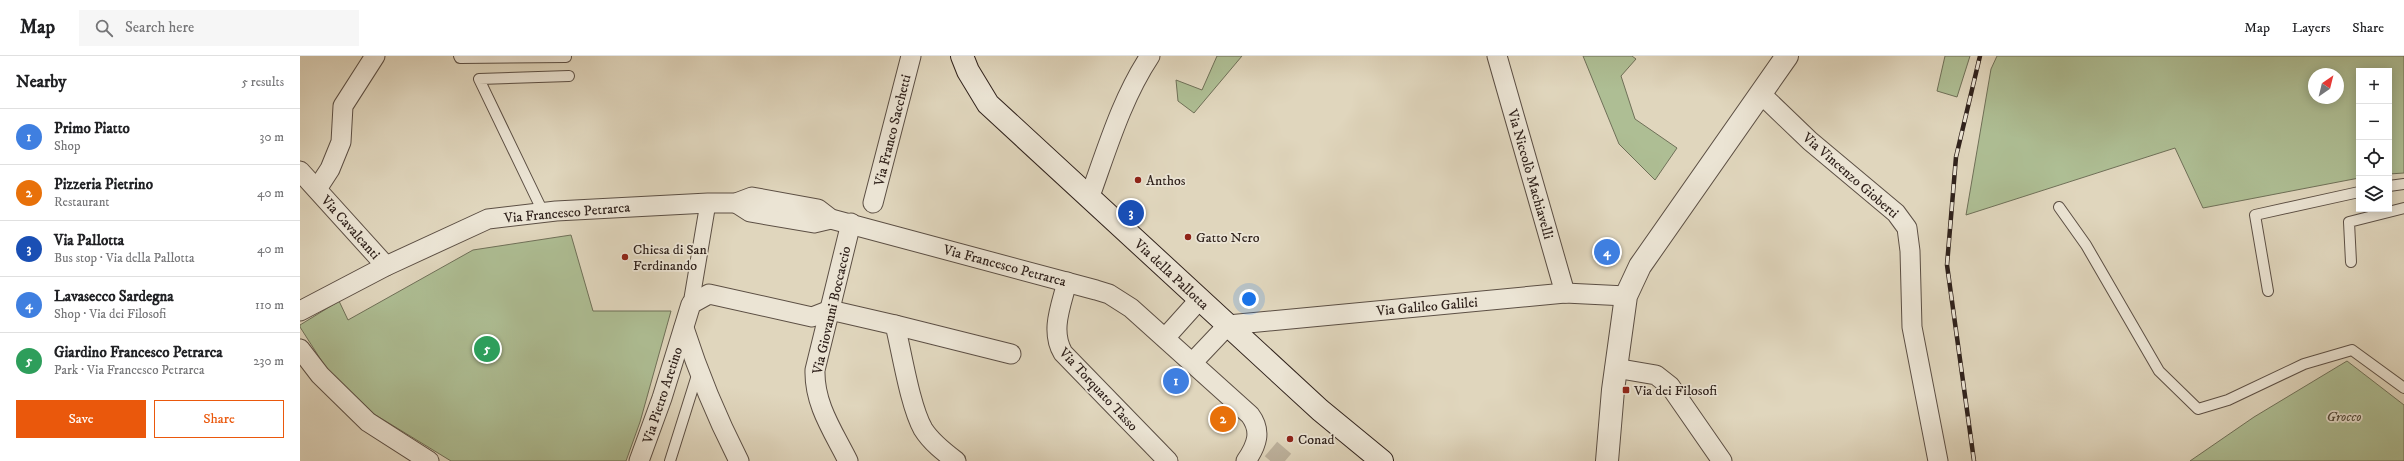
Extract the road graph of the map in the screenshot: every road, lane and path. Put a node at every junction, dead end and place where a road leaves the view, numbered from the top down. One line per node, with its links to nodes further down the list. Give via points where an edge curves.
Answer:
1 (375, 56): 14 (street, via 344,106 341,142 330,169)
2 (459, 56): 8 (lane)
3 (912, 56): 18 (street, Via Franco Sacchetti)
4 (962, 56): 16 (main road, Via della Pallotta, via 988,104)
5 (1150, 56): 16 (street, via 1140,70 1120,115)
6 (1497, 56): 27 (street, Via Niccolò Machiavelli)
7 (1787, 56): 10 (main road)
8 (566, 58)
9 (569, 76): 21 (lane, via 479,79)
10 (1761, 94): 28 (main road, via 1640,266); 54 (street, Via Vincenzo Gioberti, via 1810,141 1896,213 1907,228 1912,327)
11 (300, 171): 14 (street, Via Cavalcanti)
12 (2404, 184): 13 (lane)
13 (2392, 186)
14 (317, 189): 24 (street, Via Cavalcanti)
15 (2356, 193): 26 (lane, via 2255,216)
16 (1090, 196): 29 (main road, Via della Pallotta)
17 (708, 203): 21 (street, Via Francesco Petrarca); 22 (street, Via Francesco Petrarca, via 736,204 750,212 814,223 831,218); 30 (street)
18 (873, 203)
19 (2058, 207): 42 (lane, via 2086,245 2159,371 2198,409 2228,400 2304,364 2352,350)
20 (2404, 208): 23 (lane, via 2349,222)
21 (543, 212): 24 (street, Via Francesco Petrarca, via 488,219)
22 (851, 223): 25 (street, Via Francesco Petrarca); 31 (street, Via Giovanni Boccaccio)
23 (2351, 262)
24 (386, 266): 32 (street, Via Francesco Petrarca)
25 (1067, 282): 36 (street, Via Francesco Petrarca, via 1109,294 1120,300); 49 (street, Via Torquato Tasso, via 1057,324 1058,344 1063,354)
26 (2268, 291)
27 (1565, 292): 28 (street, Via Galileo Galilei); 34 (street, Via Galileo Galilei)
28 (1626, 296): 40 (main road)
29 (1200, 299): 34 (main road, Via della Pallotta); 36 (street)
30 (691, 304): 31 (street, via 709,294 812,317); 35 (street, Via Pietro Aretino)
31 (830, 310): 33 (street); 47 (street, Via Giovanni Boccaccio, via 815,370 815,384 817,398)
32 (300, 311)
33 (895, 325): 38 (street); 48 (street, via 916,413 922,428)
34 (1228, 325): 39 (street); 51 (main road, Via della Pallotta, via 1320,410)
35 (684, 328): 41 (street); 44 (street, Via Pietro Aretino)
36 (1166, 338): 39 (street, Via Francesco Petrarca)
37 (300, 350): 43 (street, via 320,376 368,422)
38 (1011, 354)
39 (1192, 363): 50 (street, Via Francesco Petrarca, via 1250,414 1256,423 1264,446)
40 (1615, 368): 52 (main road); 53 (street, via 1656,375 1670,386)
41 (698, 372): 45 (lane); 46 (street)
42 (2404, 388)
43 (428, 461)
44 (639, 461)
45 (670, 461)
46 (739, 461)
47 (848, 461)
48 (956, 461)
49 (1168, 461)
50 (1246, 461)
51 (1382, 461)
52 (1607, 461)
53 (1722, 461)
54 (1938, 461)

